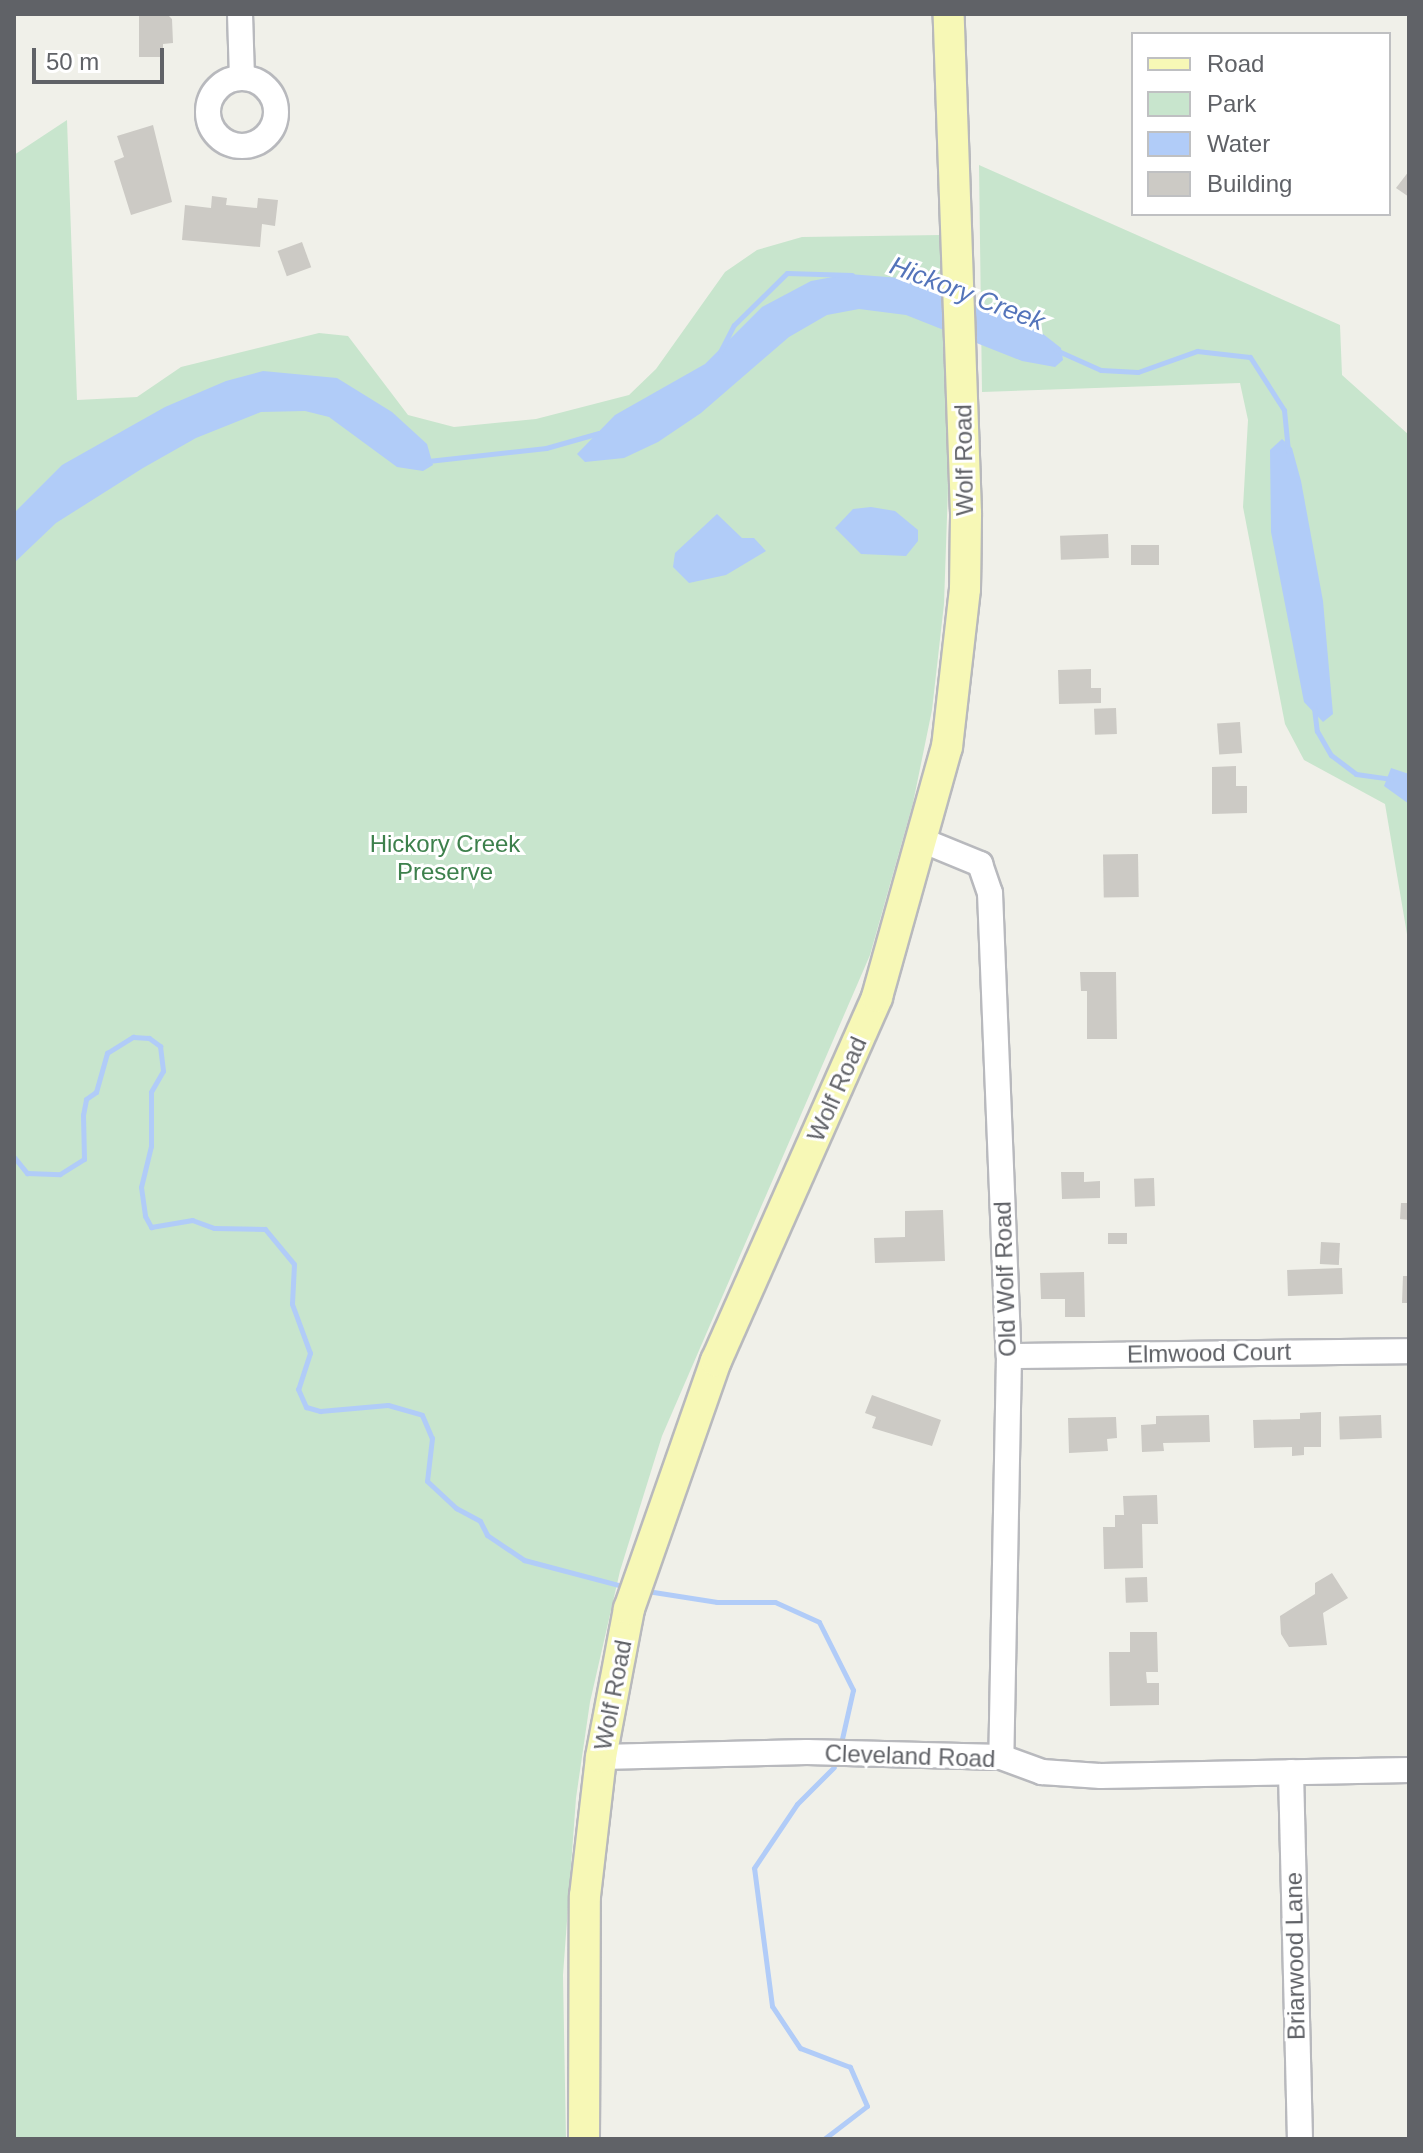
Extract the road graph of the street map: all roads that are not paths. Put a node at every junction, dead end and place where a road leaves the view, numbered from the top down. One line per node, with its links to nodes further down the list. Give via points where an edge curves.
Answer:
1 (240, 14): 3 (street)
2 (949, 14): 4 (main road, Wolf Road, via 961,282 965,589 947,747)
3 (242, 77)
4 (924, 841): 6 (street, Old Wolf Road, via 980,864 990,893); 7 (main road, Wolf Road, via 877,997 716,1361 641,1568)
5 (1409, 1351): 6 (street, Elmwood Court)
6 (1009, 1356): 8 (street, Old Wolf Road)
7 (601, 1757): 8 (street, Cleveland Road, via 807,1752); 11 (main road, Wolf Road, via 584,1912)
8 (1001, 1757): 10 (street, Cleveland Road, via 1042,1772 1101,1776)
9 (1409, 1770): 10 (street, Cleveland Road)
10 (1291, 1772): 12 (street, Briarwood Lane)
11 (584, 2139)
12 (1300, 2139)

